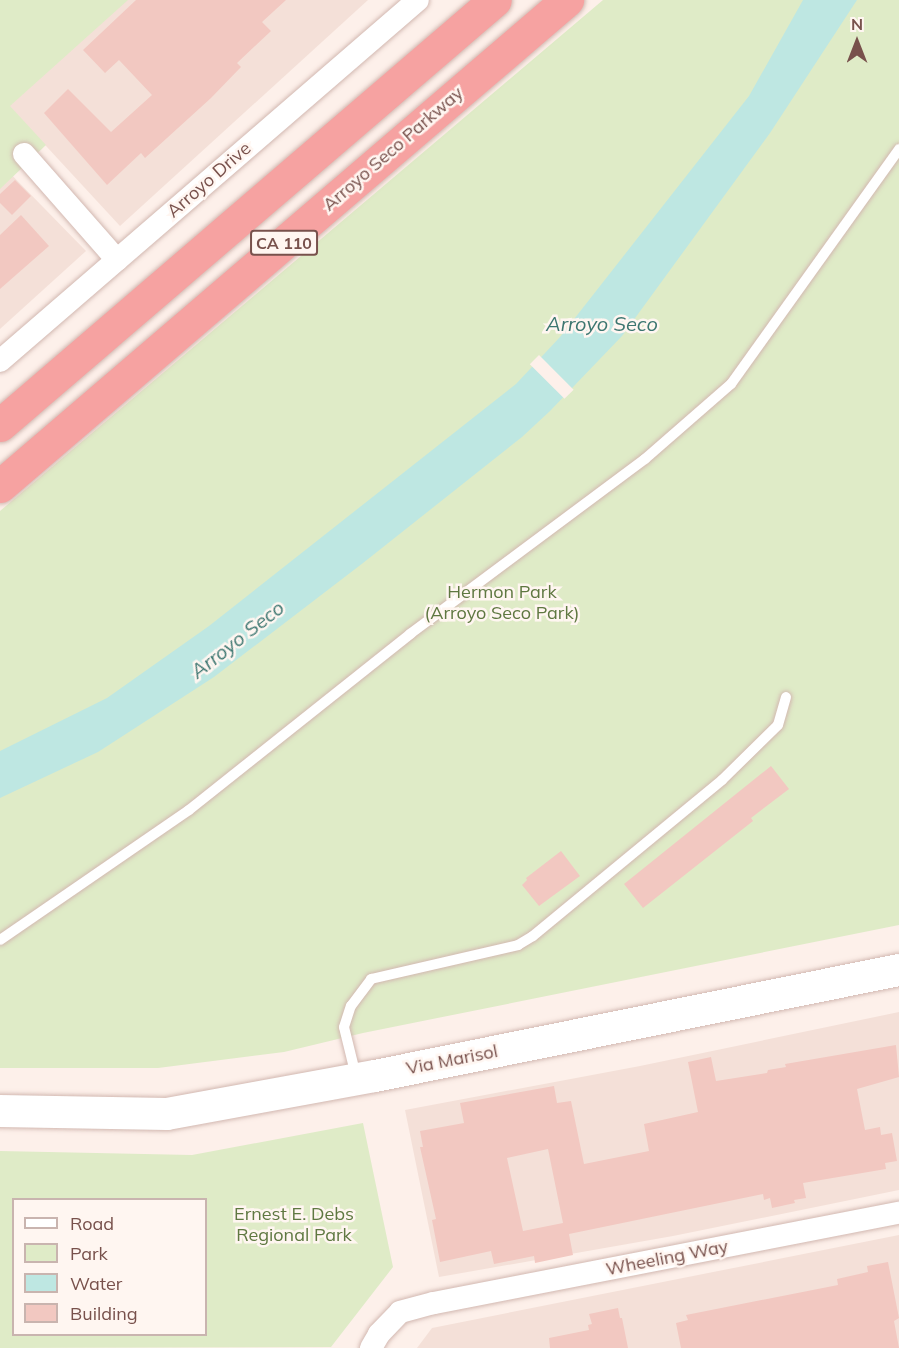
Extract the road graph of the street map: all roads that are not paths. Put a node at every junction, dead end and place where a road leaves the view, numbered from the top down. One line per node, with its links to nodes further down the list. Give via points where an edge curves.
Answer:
1 (418, 0): 6 (street, Arroyo Drive)
2 (495, 0): 8 (highway, CA 110)
3 (567, 0): 9 (highway, Arroyo Seco Parkway / CA 110)
4 (899, 149): 11 (lane, via 731,384 645,459 410,634 189,810)
5 (24, 154): 6 (street)
6 (117, 260): 7 (street, Arroyo Drive)
7 (0, 361)
8 (0, 425)
9 (0, 486)
10 (786, 697): 13 (lane, via 778,725 722,780 533,936 518,945 371,979 351,1006 344,1027)
11 (0, 940)
12 (899, 970): 13 (street, Via Marisol)
13 (357, 1079): 14 (street, Via Marisol, via 167,1114)
14 (0, 1111)
15 (899, 1213): 16 (street, Wheeling Way, via 435,1303 400,1312)
16 (371, 1348)

